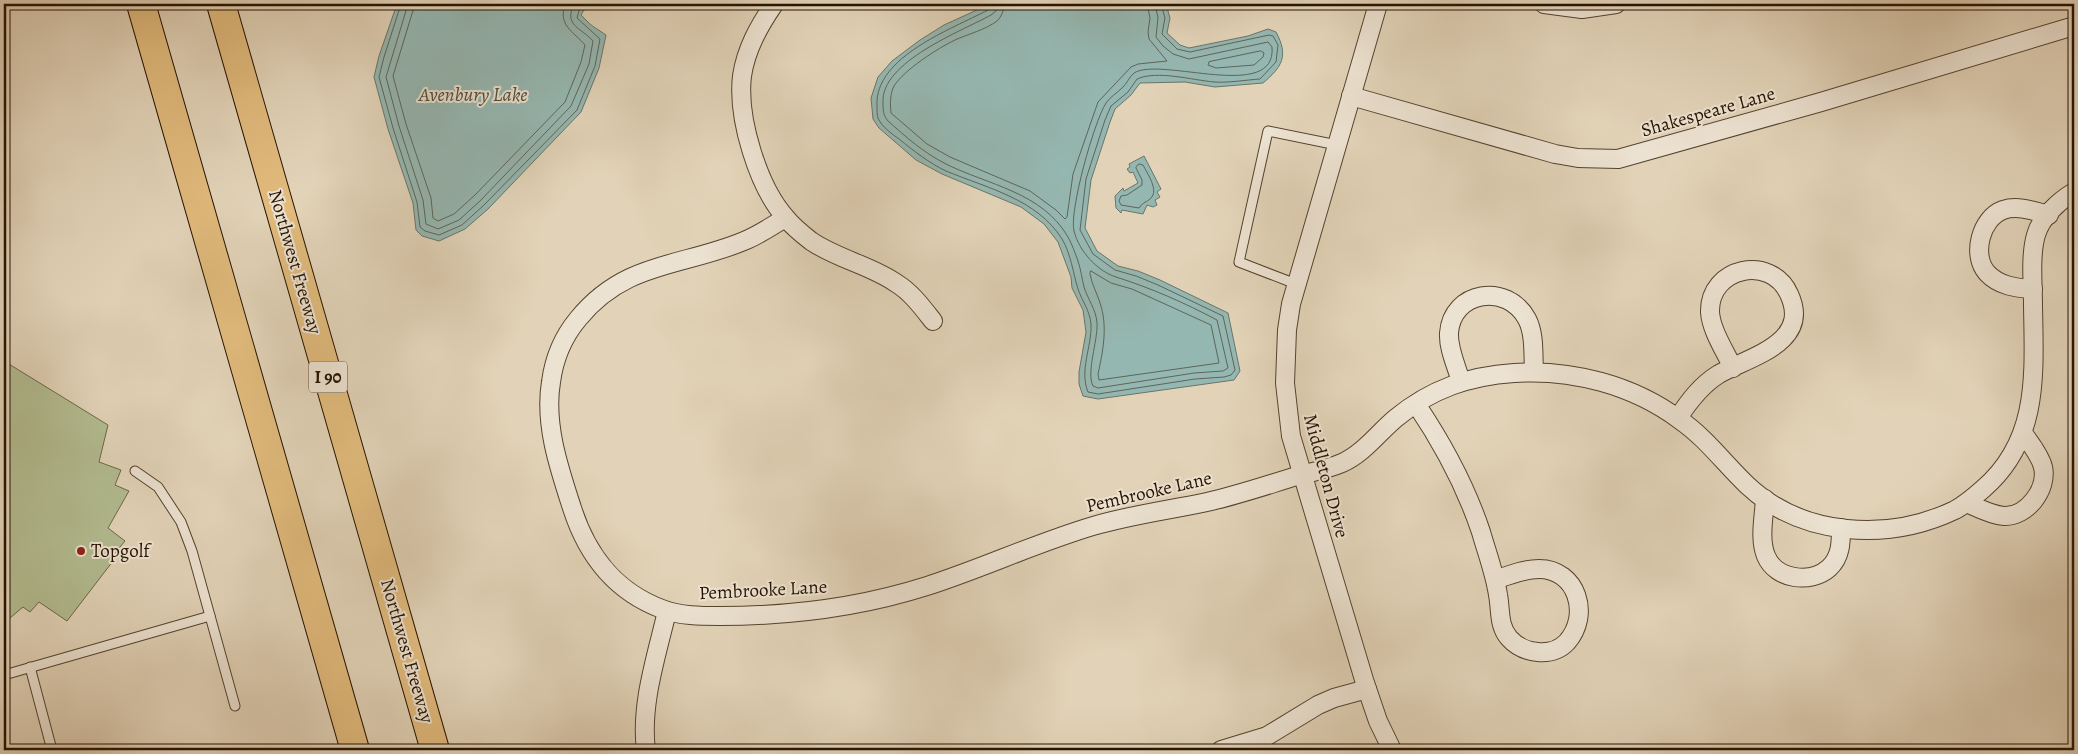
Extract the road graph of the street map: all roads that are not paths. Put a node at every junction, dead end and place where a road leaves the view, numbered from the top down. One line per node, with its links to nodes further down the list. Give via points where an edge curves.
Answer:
1 (141, 4): 35 (highway)
2 (221, 4): 36 (highway, Northwest Freeway / I 90)
3 (774, 4): 12 (street, via 750,47 742,78 742,95 747,133 758,166 774,202)
4 (1378, 4): 8 (street, Middleton Drive)
5 (1544, 4): 6 (street, via 1582,9)
6 (1616, 4)
7 (2074, 26): 8 (street, Shakespeare Lane, via 1618,159 1555,154)
8 (1351, 96): 9 (street, Middleton Drive)
9 (1337, 145): 13 (street, Middleton Drive); 13 (lane, via 1268,131 1239,262)
10 (2074, 192): 11 (street)
11 (2049, 215): 14 (street, via 2036,232); 14 (street, via 2015,208 2001,211 1987,224 1980,241 1981,262 1986,272 2014,288)
12 (786, 218): 15 (street, via 820,246 898,283); 28 (street, Pembrooke Lane, via 746,240 660,266 618,283 592,302 567,334 557,355 549,394 550,428 579,528 589,550 608,573 629,591)
13 (1296, 284): 23 (street, Middleton Drive, via 1288,330 1285,384 1291,436)
14 (2033, 290): 21 (street, via 2032,383 2030,410)
15 (933, 321)
16 (1733, 368): 16 (street, via 1775,347 1784,340 1790,328 1794,316 1790,294 1783,283 1766,272 1733,273 1716,290 1711,301 1711,318); 20 (street, via 1697,391)
17 (1534, 372): 18 (street, via 1484,376); 18 (street, via 1528,319 1510,300 1500,295 1487,295 1463,305 1451,323 1451,348); 20 (street, via 1588,378 1651,402)
18 (1461, 382): 19 (street, Pembrooke Lane)
19 (1416, 404): 23 (street, Pembrooke Lane, via 1347,460); 27 (street, via 1470,502)
20 (1678, 418): 24 (street, via 1700,435 1750,488)
21 (2023, 434): 25 (street, via 2000,474); 25 (street, via 2043,467 2042,484 2032,503 2024,510 2004,516)
22 (135, 470): 29 (lane, via 158,488 181,522)
23 (1301, 475): 28 (street, Pembrooke Lane, via 1214,500 1090,527 928,585 871,600 791,613 746,616 683,615); 32 (street, Middleton Drive)
24 (1765, 499): 26 (street, via 1793,516); 26 (street, via 1762,537 1766,558 1778,570 1792,577 1811,577 1830,567 1840,550)
25 (1967, 503): 26 (street, via 1927,521 1902,526)
26 (1841, 528)
27 (1495, 580): 27 (street, via 1501,624 1518,646 1536,652 1557,649 1574,632 1579,599 1566,581 1540,569)
28 (668, 611): 37 (street, via 646,713)
29 (210, 616): 30 (lane); 33 (lane)
30 (30, 667): 31 (lane); 34 (lane)
31 (4, 675)
32 (1367, 689): 38 (street, via 1318,705 1267,736); 39 (street, Middleton Drive)
33 (235, 706)
34 (52, 750)
35 (355, 750)
36 (435, 750)
37 (646, 750)
38 (1221, 750)
39 (1392, 750)

